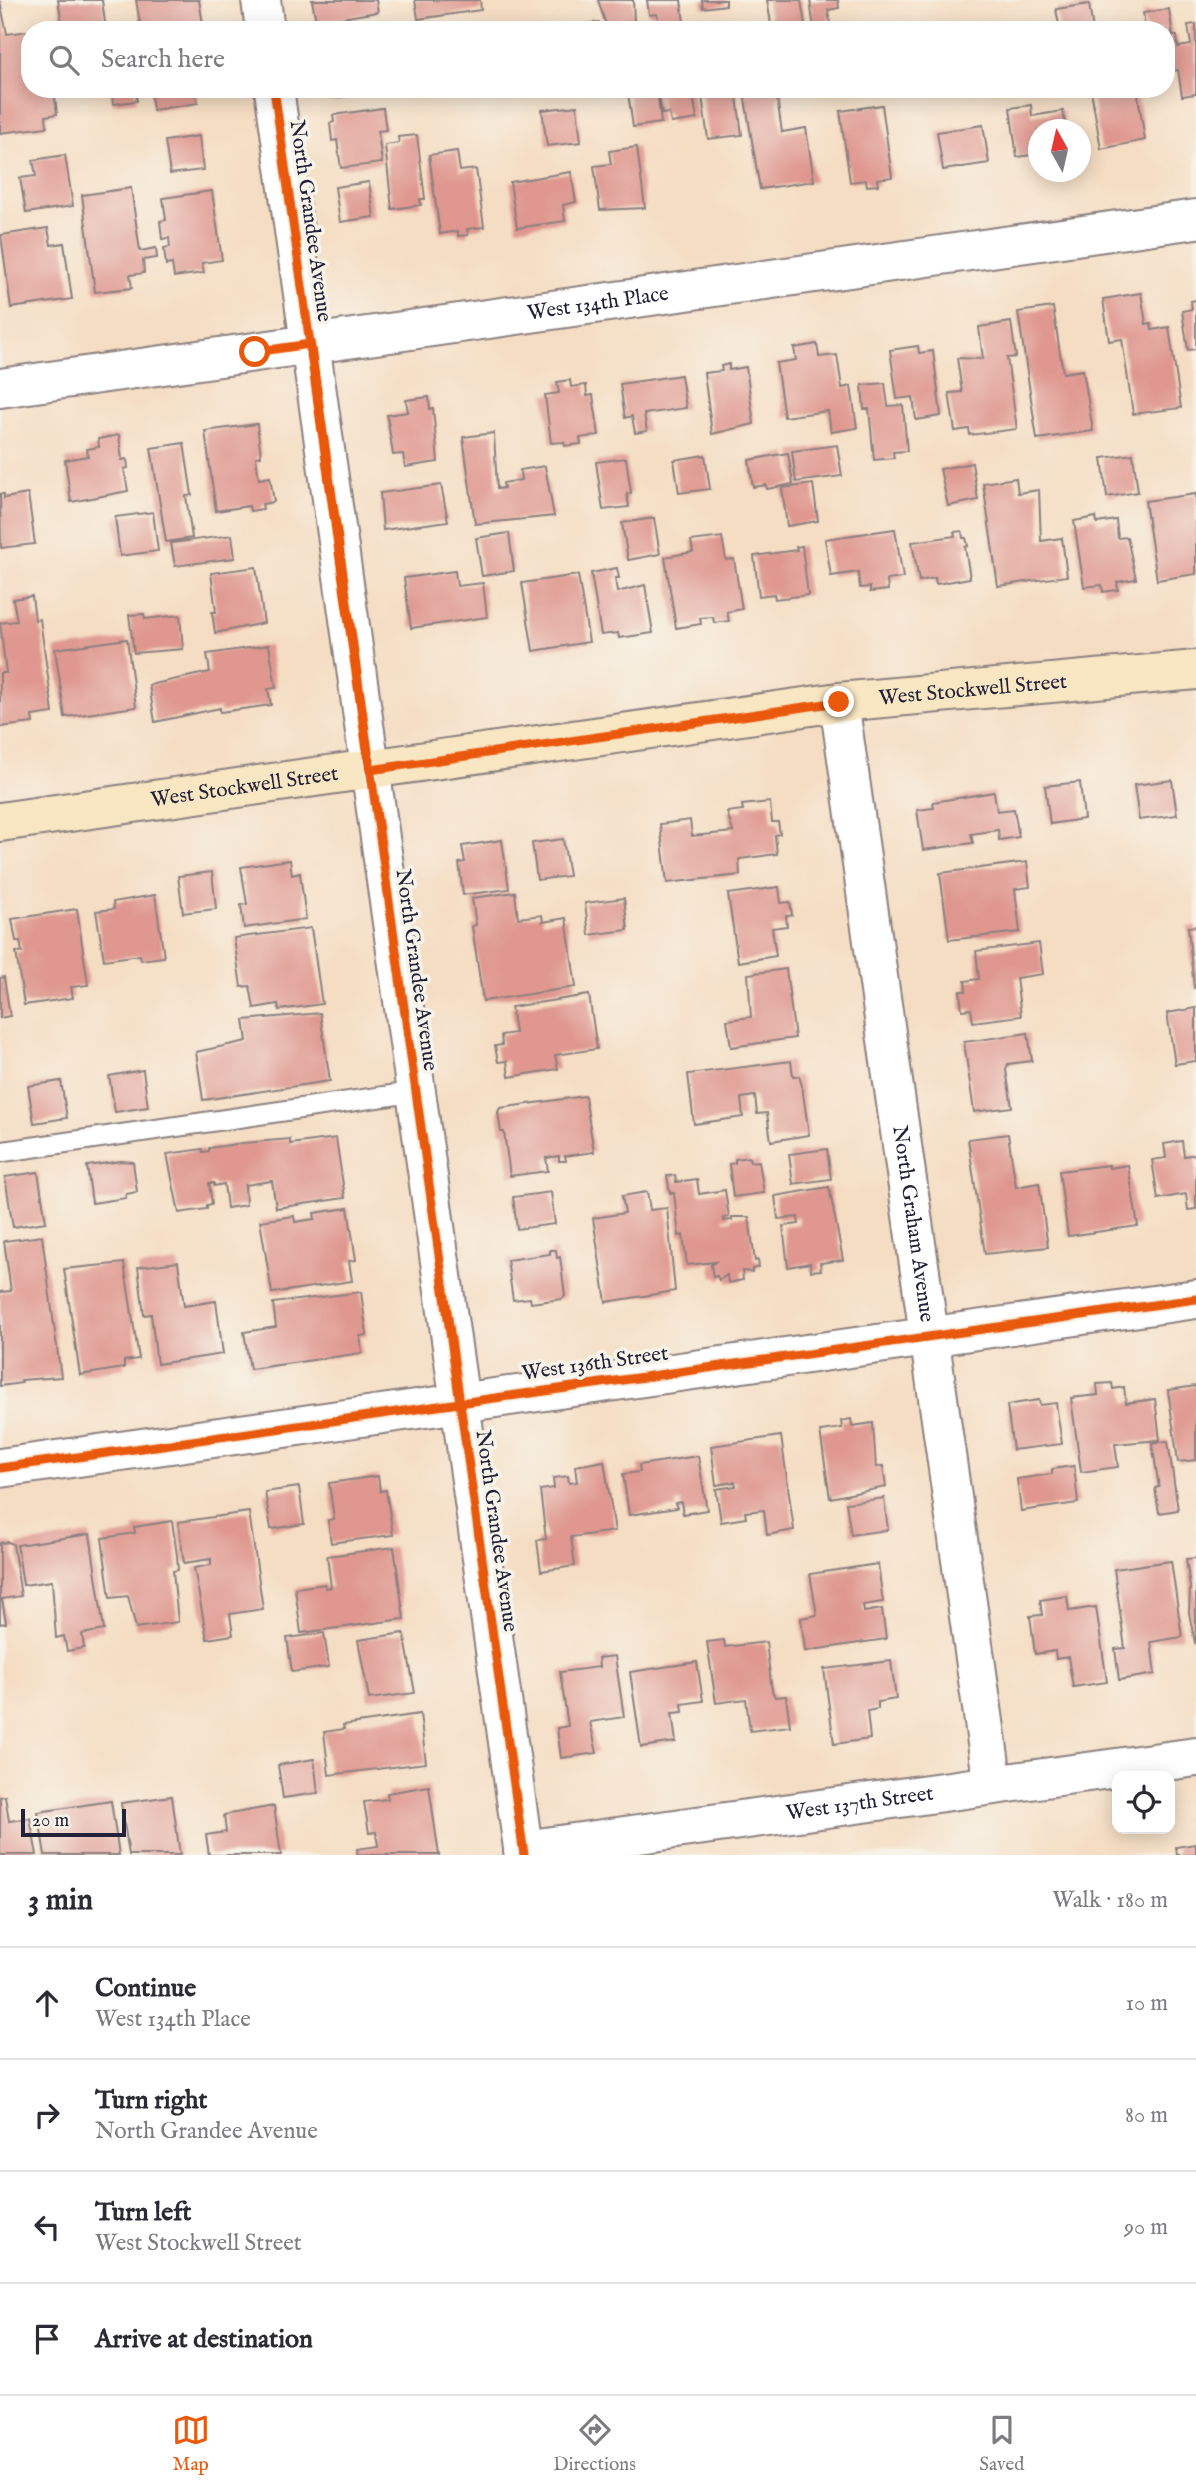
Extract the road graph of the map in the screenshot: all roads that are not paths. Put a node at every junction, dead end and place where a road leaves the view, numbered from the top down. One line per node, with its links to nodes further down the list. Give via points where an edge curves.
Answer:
1 (261, 0): 2 (street)
2 (264, 21)
3 (275, 98): 5 (street, North Grandee Avenue)
4 (1196, 219): 5 (street, West 134th Place)
5 (310, 344): 6 (street, West 134th Place); 9 (street, North Grandee Avenue)
6 (0, 388)
7 (1196, 670): 8 (street, West Stockwell Street)
8 (839, 702): 9 (street, West Stockwell Street); 14 (street, North Graham Avenue)
9 (370, 770): 10 (street, West Stockwell Street); 11 (street, North Grandee Avenue)
10 (0, 822)
11 (415, 1092): 12 (lane); 15 (street, North Grandee Avenue)
12 (0, 1152)
13 (1196, 1299): 14 (street, West 136th Street)
14 (928, 1335): 15 (street, West 136th Street); 18 (street, North Graham Avenue)
15 (459, 1402): 16 (street, West 136th Street); 19 (street, North Grandee Avenue)
16 (0, 1468)
17 (1196, 1758): 18 (street, West 137th Street)
18 (993, 1785): 19 (street, West 137th Street)
19 (524, 1853)

